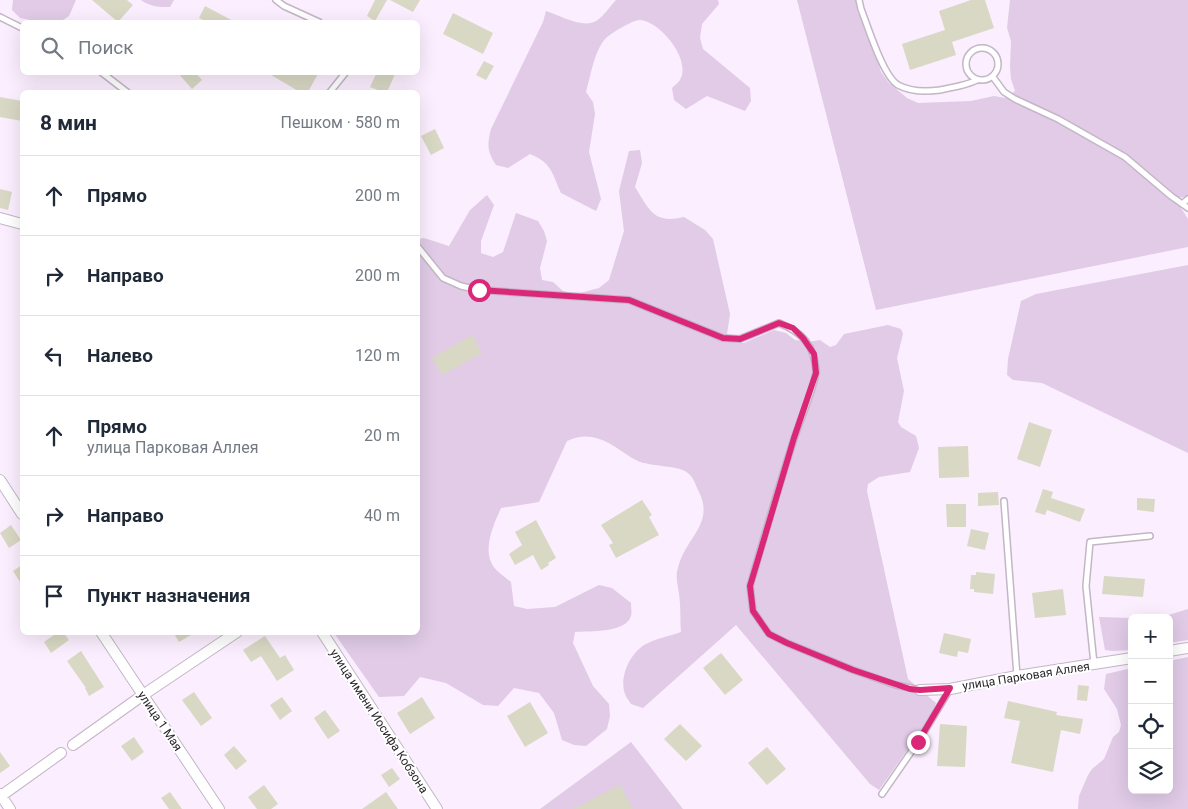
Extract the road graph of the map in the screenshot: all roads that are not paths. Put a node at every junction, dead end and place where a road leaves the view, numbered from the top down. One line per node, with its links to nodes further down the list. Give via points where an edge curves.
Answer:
1 (276, 0): 4 (lane)
2 (859, 0): 9 (lane, via 882,62 897,84 910,90 932,91)
3 (0, 17): 5 (lane)
4 (315, 20)
5 (20, 27)
6 (105, 75): 10 (lane)
7 (344, 75): 11 (lane)
8 (992, 77): 9 (lane); 9 (lane, via 999,65 997,58 993,52 980,48 968,56 966,63 967,70); 13 (lane, via 1004,92 1015,99 1125,157)
9 (977, 80)
10 (124, 90)
11 (332, 90)
12 (1188, 199): 13 (lane)
13 (1182, 204): 14 (lane)
14 (1188, 208)
15 (0, 218): 16 (street)
16 (20, 223)
17 (420, 250): 31 (lane, via 443,278 479,290 629,300 723,338 740,339 779,323 793,328 814,354 816,373 750,586 753,611 769,634 787,643 888,682)
18 (0, 480): 20 (street)
19 (1004, 501): 29 (lane)
20 (20, 511)
21 (1150, 536): 28 (lane, via 1090,542 1086,586)
22 (103, 635): 32 (street, улица 1 Мая)
23 (233, 635): 32 (street)
24 (324, 635): 39 (street, улица имени Иосифа Кобзона)
25 (1188, 648): 26 (street)
26 (1173, 650)
27 (1128, 659): 28 (street, улица Парковая Аллея)
28 (1094, 665): 29 (street, улица Парковая Аллея)
29 (1017, 676): 30 (street, улица Парковая Аллея)
30 (950, 688): 31 (street, улица Парковая Аллея); 35 (lane)
31 (920, 690)
32 (143, 695): 33 (street); 38 (street, улица 1 Мая)
33 (73, 745)
34 (61, 753): 36 (street)
35 (882, 794)
36 (1, 795): 37 (street)
37 (10, 809)
38 (219, 809)
39 (437, 809)

